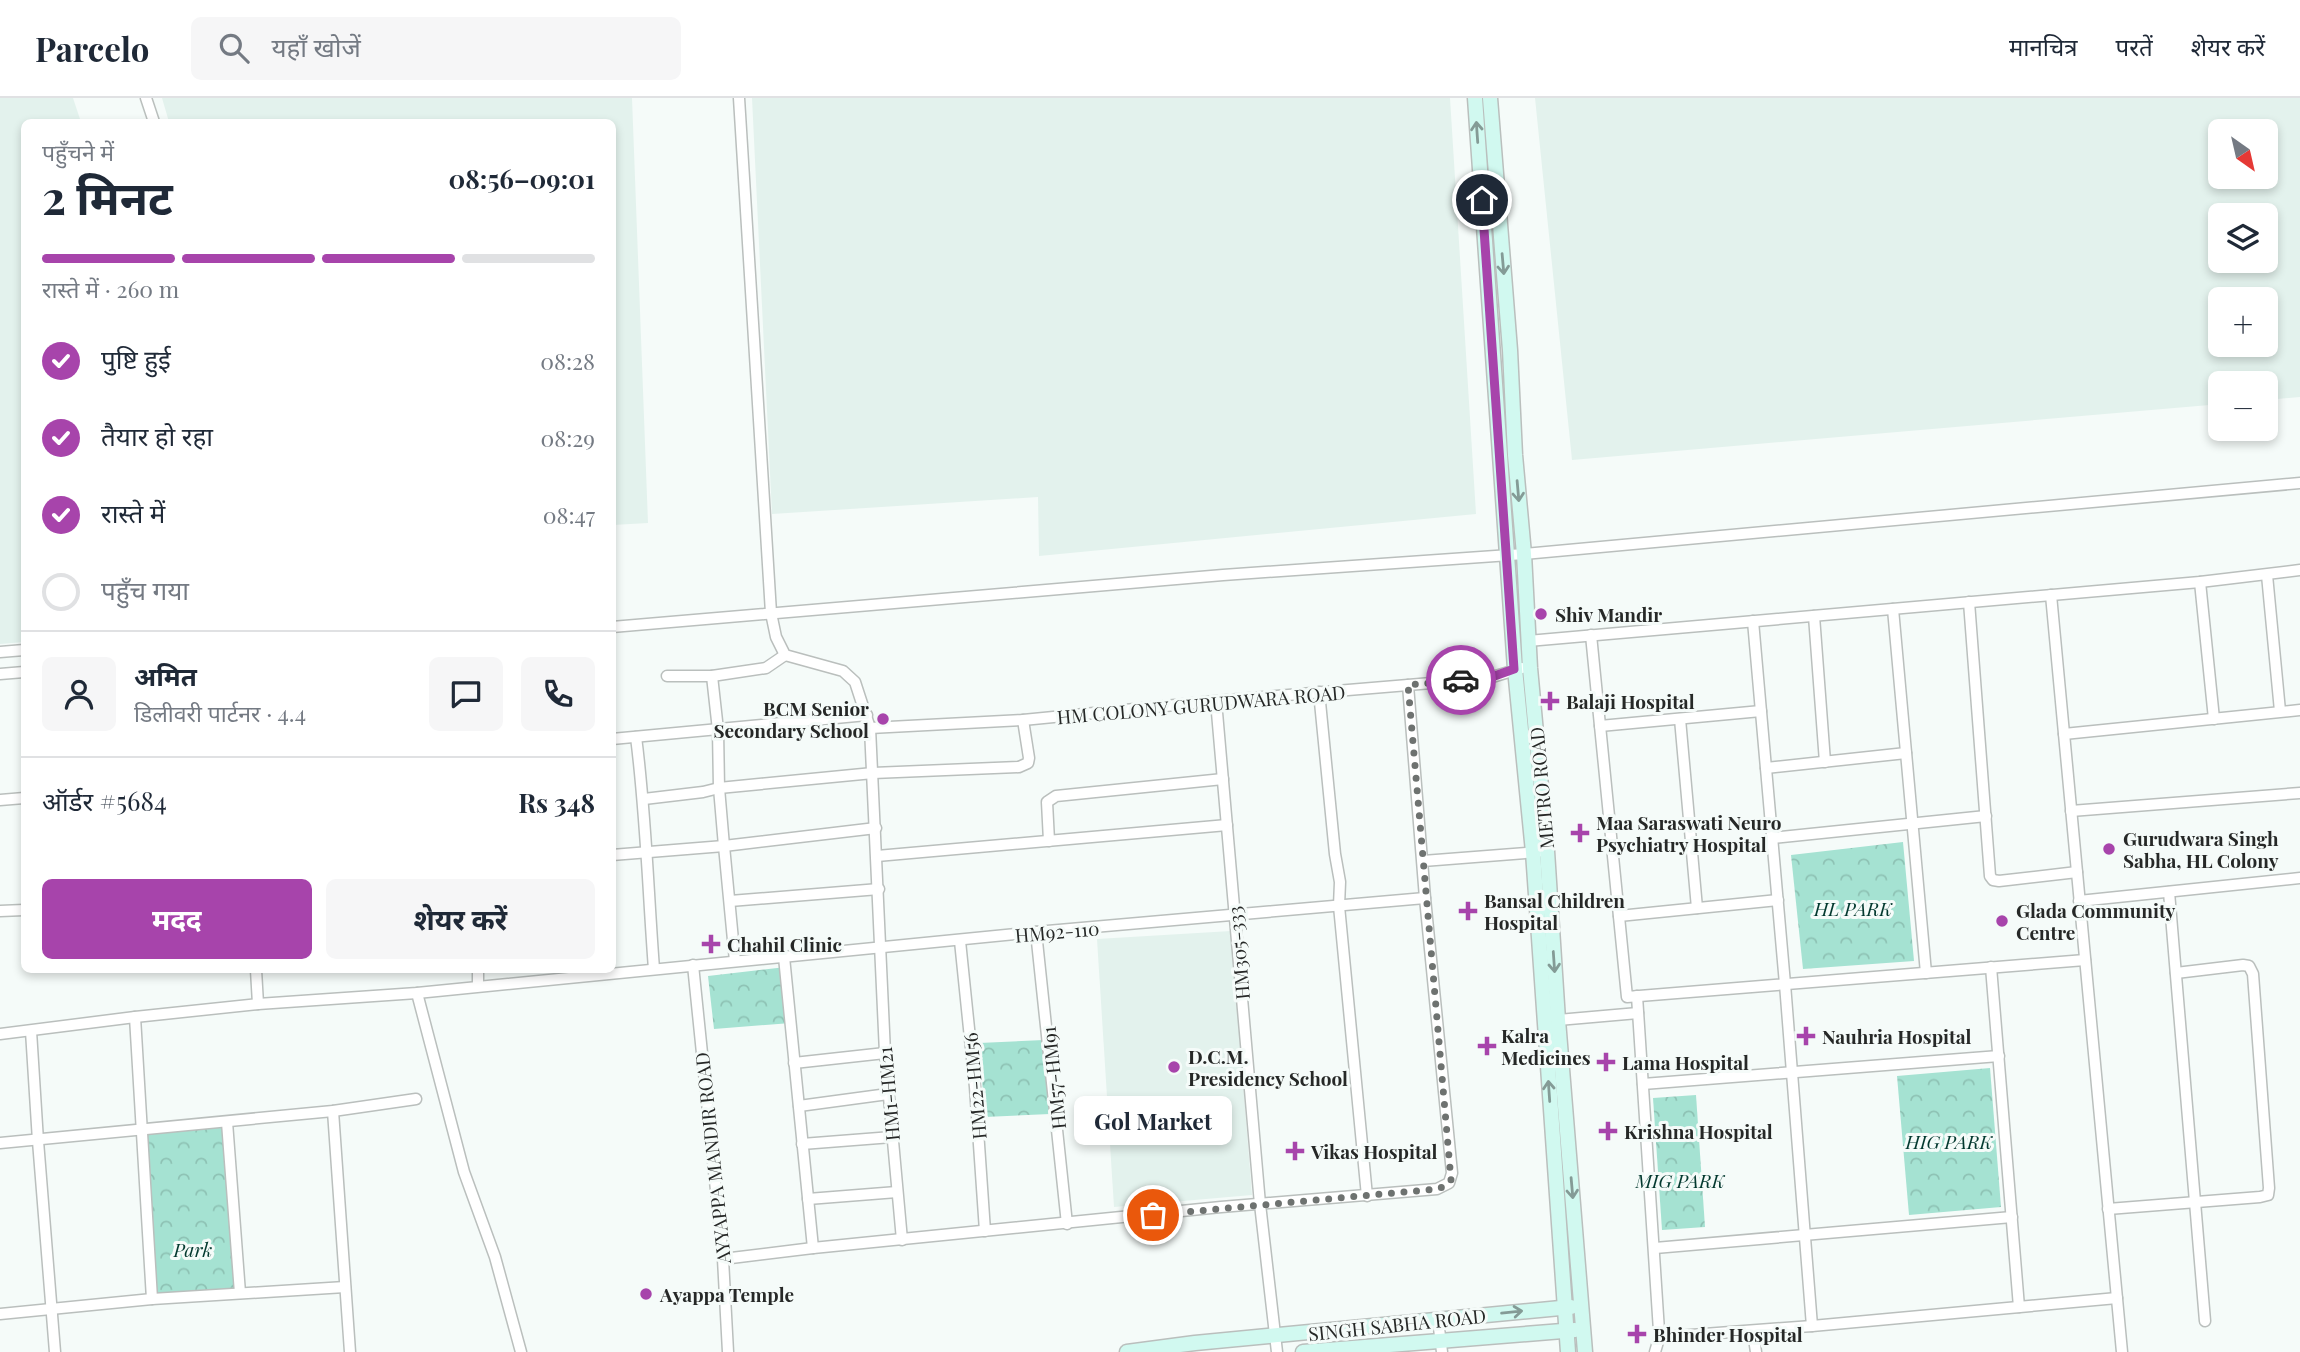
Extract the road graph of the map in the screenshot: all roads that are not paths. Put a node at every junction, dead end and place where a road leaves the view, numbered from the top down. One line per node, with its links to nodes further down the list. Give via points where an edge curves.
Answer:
1 (146, 98): 5 (street)
2 (739, 98): 15 (street)
3 (1475, 98): 8 (street, METRO ROAD, one-way to 3)
4 (1490, 98): 7 (street, METRO ROAD, one-way to 7)
5 (153, 119)
6 (2300, 483): 7 (street)
7 (1524, 554): 8 (street); 20 (street, METRO ROAD)
8 (1507, 555): 15 (street); 25 (street, METRO ROAD)
9 (2300, 570): 10 (street)
10 (2267, 575): 11 (street); 35 (street)
11 (2200, 582): 12 (street); 38 (street)
12 (2051, 595): 13 (street); 43 (street)
13 (1969, 602): 14 (street); 57 (street)
14 (1893, 609): 16 (street); 46 (street)
15 (771, 613): 18 (street); 23 (street)
16 (1814, 616): 17 (street); 47 (street)
17 (1753, 621): 19 (street); 34 (street)
18 (616, 627)
19 (1591, 635): 20 (street); 40 (street)
20 (1528, 641): 24 (street, METRO ROAD)
21 (21, 650): 22 (street)
22 (0, 652)
23 (785, 655): 29 (street, via 766,668); 36 (street, HM1-HM21, via 843,671 855,682)
24 (1530, 667): 25 (street, HM COLONY GURUDWARA ROAD); 64 (street, METRO ROAD)
25 (1514, 669): 30 (street, HM COLONY GURUDWARA ROAD, via 1489,678); 64 (street, METRO ROAD)
26 (21, 672): 27 (street)
27 (0, 674)
28 (667, 676): 29 (street)
29 (712, 676): 42 (street)
30 (1408, 685): 31 (street, HM COLONY GURUDWARA ROAD); 68 (street)
31 (1319, 692): 32 (street, HM COLONY GURUDWARA ROAD); 77 (street)
32 (1216, 701): 39 (street, HM COLONY GURUDWARA ROAD); 50 (street, HM305-333)
33 (2300, 710): 35 (street)
34 (1761, 711): 37 (street); 48 (street)
35 (2280, 711): 38 (street)
36 (867, 715): 41 (street, HM1-HM21); 42 (street)
37 (1680, 719): 40 (street); 78 (street)
38 (2214, 719): 43 (street)
39 (1023, 720): 41 (street, HM COLONY GURUDWARA ROAD); 49 (street, via 1029,758 1024,765)
40 (1601, 726): 82 (street)
41 (870, 728): 49 (street, HM1-HM21)
42 (718, 730): 44 (street); 51 (street)
43 (2064, 734): 56 (street)
44 (636, 737): 45 (street); 54 (street)
45 (616, 739)
46 (1906, 754): 47 (street); 58 (street)
47 (1825, 762): 48 (street)
48 (1766, 768): 61 (street)
49 (873, 773): 51 (street); 60 (street, HM1-HM21)
50 (1223, 779): 59 (street, HM305-333); 62 (street, via 1056,796 1047,802)
51 (719, 788): 54 (street); 63 (street)
52 (2300, 793): 56 (street)
53 (21, 798): 55 (street)
54 (644, 799): 65 (street)
55 (0, 800)
56 (2071, 811): 69 (street)
57 (1986, 816): 58 (street); 69 (street, via 1993,880)
58 (1912, 823): 61 (street); 96 (street)
59 (1227, 825): 62 (street); 81 (street, HM305-333)
60 (876, 828): 63 (street); 67 (street, HM1-HM21)
61 (1772, 838): 74 (street)
62 (1049, 841): 67 (street)
63 (724, 846): 65 (street); 75 (street)
64 (1540, 851): 68 (street); 105 (street, METRO ROAD, one-way to 105); 142 (street, METRO ROAD, one-way to 64)
65 (645, 853): 66 (street); 91 (street)
66 (616, 855)
67 (877, 856): 71 (street, HM1-HM21)
68 (1423, 861): 73 (street)
69 (2077, 873): 76 (street)
70 (2300, 878): 72 (street)
71 (878, 889): 75 (street); 85 (street, HM1-HM21)
72 (2169, 892): 76 (street); 97 (street)
73 (1425, 898): 77 (street, HM92-110); 124 (street, via 1451,1180 1437,1189)
74 (1778, 900): 78 (street); 98 (street)
75 (730, 901): 88 (street)
76 (2080, 901): 87 (street)
77 (1339, 906): 81 (street, HM92-110); 124 (street)
78 (1697, 908): 82 (street)
79 (21, 910): 80 (street)
80 (0, 911)
81 (1234, 915): 83 (street, HM92-110); 127 (street, HM305-333)
82 (1619, 916): 101 (street, via 1627,997)
83 (1037, 932): 84 (street, HM92-110); 130 (street, HM57-HM91)
84 (960, 941): 85 (street, HM92-110); 131 (street, HM22-HM56)
85 (879, 948): 86 (street, HM92-110); 108 (street, HM1-HM21)
86 (784, 957): 88 (street, HM92-110); 110 (street)
87 (2085, 960): 90 (street); 128 (street)
88 (735, 961): 89 (street, HM92-110)
89 (693, 965): 91 (street, HM92-110); 136 (street, AYYAPPA MANDIR ROAD)
90 (1991, 967): 96 (street); 109 (street)
91 (654, 969): 92 (street, HM92-110)
92 (616, 970)
93 (256, 973): 102 (street)
94 (478, 973): 99 (street)
95 (588, 973): 99 (street, HM92-110)
96 (1926, 973): 98 (street)
97 (2176, 973): 126 (street); 126 (street, via 2243,965 2253,974 2269,1188 2267,1195 2260,1197)
98 (1786, 984): 101 (street); 111 (street)
99 (478, 986): 100 (street, HM92-110)
100 (417, 993): 102 (street, HM92-110); 157 (street, via 464,1172 495,1256)
101 (1637, 996): 103 (street)
102 (258, 1004): 104 (street, HM92-110)
103 (1637, 1013): 105 (street); 112 (street)
104 (135, 1017): 106 (street, HM92-110); 118 (street)
105 (1558, 1020): 141 (street, METRO ROAD, one-way to 141)
106 (31, 1031): 107 (street, HM92-110); 120 (street)
107 (0, 1034)
108 (884, 1053): 110 (street); 113 (street, HM1-HM21)
109 (1998, 1056): 111 (street); 129 (street)
110 (794, 1063): 115 (street)
111 (1792, 1073): 112 (street); 132 (street)
112 (1643, 1084): 135 (street)
113 (888, 1094): 115 (street); 119 (street, HM1-HM21)
114 (416, 1099): 116 (street)
115 (799, 1106): 122 (street)
116 (333, 1111): 117 (street); 137 (street)
117 (227, 1122): 118 (street); 138 (street)
118 (141, 1128): 120 (street); 140 (street)
119 (892, 1137): 122 (street); 123 (street, HM1-HM21)
120 (38, 1141): 121 (street); 144 (street)
121 (0, 1143)
122 (802, 1144): 125 (street)
123 (897, 1192): 125 (street); 133 (street, HM1-HM21)
124 (1367, 1196): 127 (street)
125 (808, 1199): 134 (street)
126 (2195, 1202): 128 (street); 147 (street)
127 (1260, 1204): 130 (street); 153 (street, HM305-333)
128 (2108, 1209): 139 (street)
129 (2012, 1217): 132 (street); 143 (street)
130 (1068, 1224): 131 (street)
131 (985, 1231): 133 (street)
132 (1805, 1235): 135 (street); 148 (street)
133 (902, 1240): 134 (street)
134 (813, 1248): 136 (street)
135 (1655, 1248): 152 (street)
136 (723, 1259): 158 (street, AYYAPPA MANDIR ROAD)
137 (345, 1287): 138 (street); 156 (street)
138 (240, 1293): 140 (street)
139 (2117, 1298): 143 (street); 166 (street)
140 (152, 1299): 144 (street)
141 (1583, 1306): 142 (street, SINGH SABHA ROAD); 149 (street, METRO ROAD)
142 (1565, 1307): 146 (street, SINGH SABHA ROAD, one-way to 142); 150 (street, METRO ROAD)
143 (2019, 1307): 148 (street)
144 (52, 1310): 145 (street); 155 (street)
145 (0, 1314)
146 (1438, 1320): 153 (street, SINGH SABHA ROAD); 154 (street)
147 (2205, 1321)
148 (1812, 1326): 151 (street)
149 (1584, 1330): 150 (street, SINGH SABHA ROAD); 163 (street, METRO ROAD)
150 (1567, 1331): 154 (street, SINGH SABHA ROAD); 162 (street, METRO ROAD)
151 (1753, 1332): 152 (street); 165 (street)
152 (1660, 1335): 164 (street)
153 (1276, 1336): 159 (street, SINGH SABHA ROAD); 160 (street, HM305-333)
154 (1441, 1346): 161 (street, SINGH SABHA ROAD)
155 (55, 1352)
156 (350, 1352)
157 (521, 1352)
158 (728, 1352)
159 (1127, 1352)
160 (1277, 1352)
161 (1303, 1352)
162 (1568, 1352)
163 (1585, 1352)
164 (1656, 1352)
165 (1756, 1352)
166 (2122, 1352)

